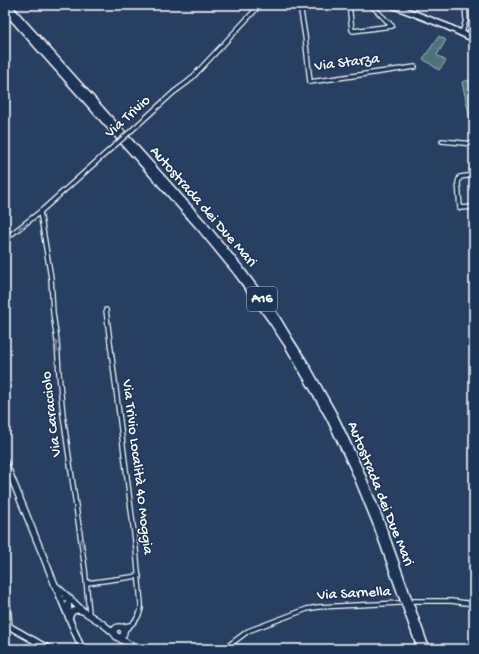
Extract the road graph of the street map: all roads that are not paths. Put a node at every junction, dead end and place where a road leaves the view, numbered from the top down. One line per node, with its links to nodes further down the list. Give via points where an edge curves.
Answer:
1 (7, 5): 44 (highway, Autostrada dei Due Mari / A16, via 203,224 245,275 274,316 334,416 359,470 381,523)
2 (260, 5): 18 (street, Via Trivio, bridge, via 189,81)
3 (300, 5): 13 (street, Via Starza, via 310,82)
4 (349, 5): 5 (street, via 353,31 392,26)
5 (371, 5)
6 (392, 5): 11 (street)
7 (465, 5): 9 (street)
8 (5, 9): 43 (highway, Autostrada dei Due Mari / A16, via 205,232 287,343 323,406 355,471)
9 (466, 20): 10 (street, via 469,23); 11 (street)
10 (474, 22): 12 (street, via 470,31)
11 (462, 33): 12 (street)
12 (472, 38)
13 (414, 67)
14 (442, 141): 15 (street)
15 (474, 144)
16 (474, 175): 17 (street, via 460,177 458,182 460,208)
17 (474, 207)
18 (40, 212): 19 (street, Via Trivio, one-way to 19); 24 (street, Via Caracciolo, one-way to 18, via 63,415 51,278)
19 (5, 239)
20 (106, 310): 23 (street, Via Trivio Località 40 Moggia)
21 (5, 462): 25 (main road)
22 (5, 569): 35 (street)
23 (138, 576): 24 (street); 36 (street, Via Trivio Località 40 Moggia, via 141,608 139,616 131,625)
24 (87, 583): 31 (street, Via Caracciolo)
25 (55, 585): 26 (main road); 28 (street)
26 (68, 597): 28 (street); 31 (main road); 32 (street)
27 (414, 601): 30 (street, Via Sarnella)
28 (62, 602): 32 (street)
29 (399, 603): 42 (street, Via Sarnella, via 307,609 248,631)
30 (474, 604)
31 (86, 612): 32 (street, via 73,611); 34 (main road)
32 (69, 619): 40 (street)
33 (5, 624): 35 (street)
34 (103, 624): 36 (main road); 37 (main road)
35 (10, 627): 39 (street)
36 (121, 630): 37 (main road, via 121,636); 37 (main road, via 114,630); 38 (main road)
37 (116, 635): 38 (main road)
38 (129, 644): 41 (main road)
39 (49, 649)
40 (82, 649)
41 (134, 649)
42 (224, 649)
43 (421, 649)
44 (426, 649)

